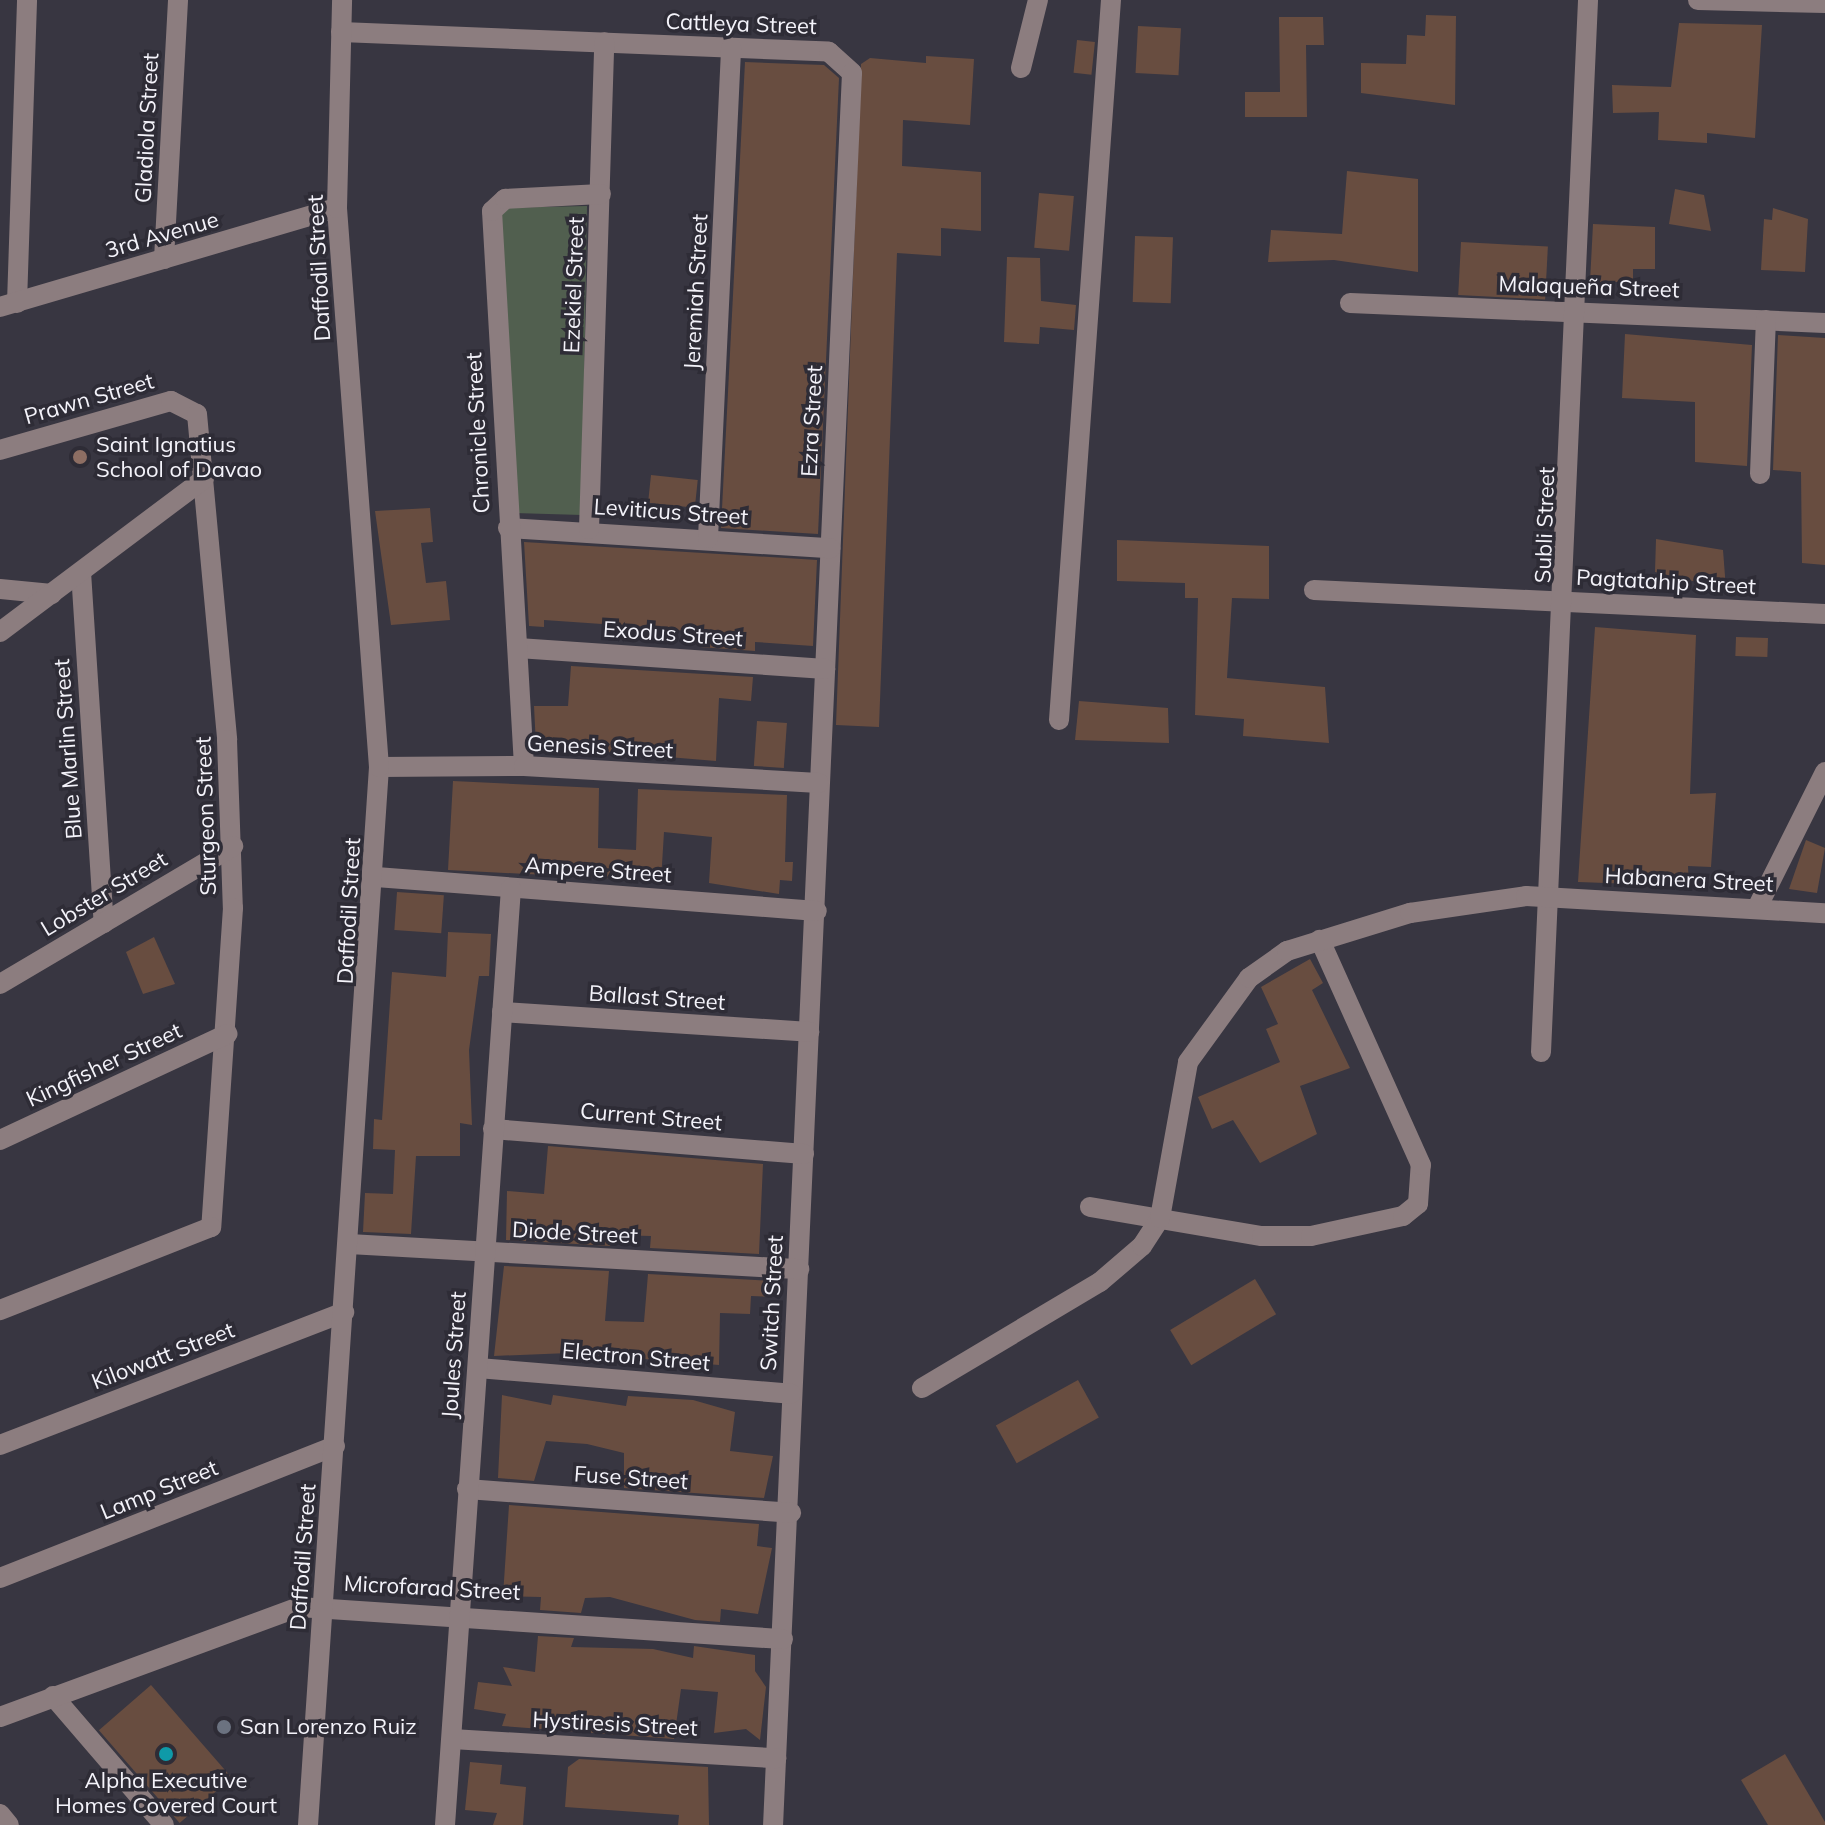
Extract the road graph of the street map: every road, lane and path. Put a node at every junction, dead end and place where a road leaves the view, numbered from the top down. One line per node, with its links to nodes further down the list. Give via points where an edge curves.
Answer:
1 (27, 0): 18 (street)
2 (178, 0): 16 (street, Gladiola Street)
3 (342, 0): 9 (street, Daffodil Street)
4 (1038, 0): 13 (street)
5 (1111, 0): 39 (street)
6 (1588, 0): 19 (street, Subli Street)
7 (1698, 0): 8 (street)
8 (1825, 3)
9 (341, 32): 10 (street, Cattleya Street); 15 (street, Daffodil Street)
10 (604, 42): 11 (street, Cattleya Street); 14 (street, Ezekiel Street)
11 (731, 48): 12 (street, Cattleya Street, via 829,52); 28 (street, Jeremiah Street)
12 (847, 63): 29 (street, Ezra Street, via 853,83)
13 (1021, 68)
14 (601, 194): 26 (street, Chronicle Street, via 505,199 492,211); 27 (street, Ezekiel Street)
15 (337, 208): 16 (street, 3rd Avenue); 41 (street, Daffodil Street)
16 (164, 259): 18 (street, 3rd Avenue)
17 (1350, 303): 19 (street, Malaqueña Street)
18 (9, 305)
19 (1578, 310): 20 (street, Malaqueña Street); 34 (street, Subli Street)
20 (1766, 320): 21 (street, Malaqueña Street); 24 (street)
21 (1825, 323)
22 (190, 406): 23 (street, Prawn Street, via 171,401); 25 (street, Sturgeon Street)
23 (0, 450)
24 (1760, 474)
25 (204, 479): 30 (street); 44 (street, Sturgeon Street)
26 (508, 528): 27 (street, Leviticus Street); 37 (street, Chronicle Street)
27 (589, 529): 28 (street, Leviticus Street)
28 (708, 538): 29 (street, Leviticus Street)
29 (830, 548): 38 (street, Ezra Street)
30 (81, 572): 33 (street); 51 (street, Blue Marlin Street)
31 (0, 589): 33 (street)
32 (1314, 590): 34 (street, Pagtatahip Street)
33 (52, 594): 36 (street)
34 (1565, 601): 35 (street, Pagtatahip Street); 47 (street, Subli Street)
35 (1825, 614)
36 (0, 632)
37 (518, 648): 38 (street, Exodus Street); 40 (street, Chronicle Street)
38 (825, 669): 43 (street, Ezra Street)
39 (1059, 720)
40 (524, 766): 41 (street, Genesis Street); 43 (street, Genesis Street)
41 (379, 767): 45 (street, Daffodil Street)
42 (1825, 772): 48 (street)
43 (819, 783): 49 (street, Switch Street)
44 (233, 846): 51 (street, Lobster Street); 56 (street, Sturgeon Street)
45 (376, 877): 46 (street, Ampere Street); 63 (street, Daffodil Street)
46 (511, 888): 49 (street, Ampere Street); 54 (street, Joules Street)
47 (1549, 896): 48 (street, Habanera Street); 52 (street, Habanera Street, via 1471,900); 57 (street, Subli Street)
48 (1757, 908): 50 (street, Habanera Street)
49 (817, 911): 55 (street, Switch Street)
50 (1825, 913)
51 (104, 923): 53 (street, Lobster Street)
52 (1320, 940): 62 (street, Habanera Street, via 1266,963 1197,1044 1181,1088); 62 (street, via 1421,1165 1418,1204 1403,1216 1311,1236 1262,1236)
53 (0, 984)
54 (502, 1012): 55 (street, Ballast Street); 58 (street, Joules Street)
55 (809, 1032): 60 (street, Switch Street)
56 (227, 1034): 59 (street, Kingfisher Street); 66 (street, Sturgeon Street, via 211,1227)
57 (1541, 1052)
58 (493, 1129): 60 (street, Current Street); 64 (street, Joules Street)
59 (0, 1140)
60 (804, 1154): 65 (street, Switch Street)
61 (1090, 1207): 62 (street)
62 (1160, 1218): 69 (street, via 1142,1246 1100,1282)
63 (349, 1244): 64 (street, Diode Street); 67 (street, Daffodil Street)
64 (485, 1253): 65 (street, Diode Street); 68 (street, Joules Street)
65 (799, 1269): 70 (street, Switch Street)
66 (0, 1310)
67 (344, 1312): 71 (street, Kilowatt Street); 72 (street, Daffodil Street)
68 (478, 1368): 70 (street, Electron Street); 73 (street, Joules Street)
69 (922, 1388)
70 (791, 1394): 74 (street, Switch Street)
71 (0, 1445)
72 (335, 1446): 75 (street, Lamp Street); 76 (street, Daffodil Street)
73 (467, 1489): 74 (street, Fuse Street); 77 (street, Joules Street)
74 (791, 1513): 78 (street, Switch Street)
75 (0, 1578)
76 (324, 1606): 77 (street, Microfarad Street); 79 (street, Microfarad Street, via 267,1615); 86 (street, Daffodil Street)
77 (462, 1613): 78 (street, Microfarad Street); 81 (street, Joules Street)
78 (783, 1639): 82 (street, Switch Street)
79 (53, 1696): 80 (street, Microfarad Street); 85 (street)
80 (0, 1717)
81 (452, 1739): 82 (street, Hystiresis Street); 87 (street, Joules Street)
82 (776, 1758): 88 (street, Switch Street)
83 (0, 1814): 84 (street)
84 (9, 1825)
85 (164, 1825)
86 (308, 1825)
87 (445, 1825)
88 (773, 1825)

